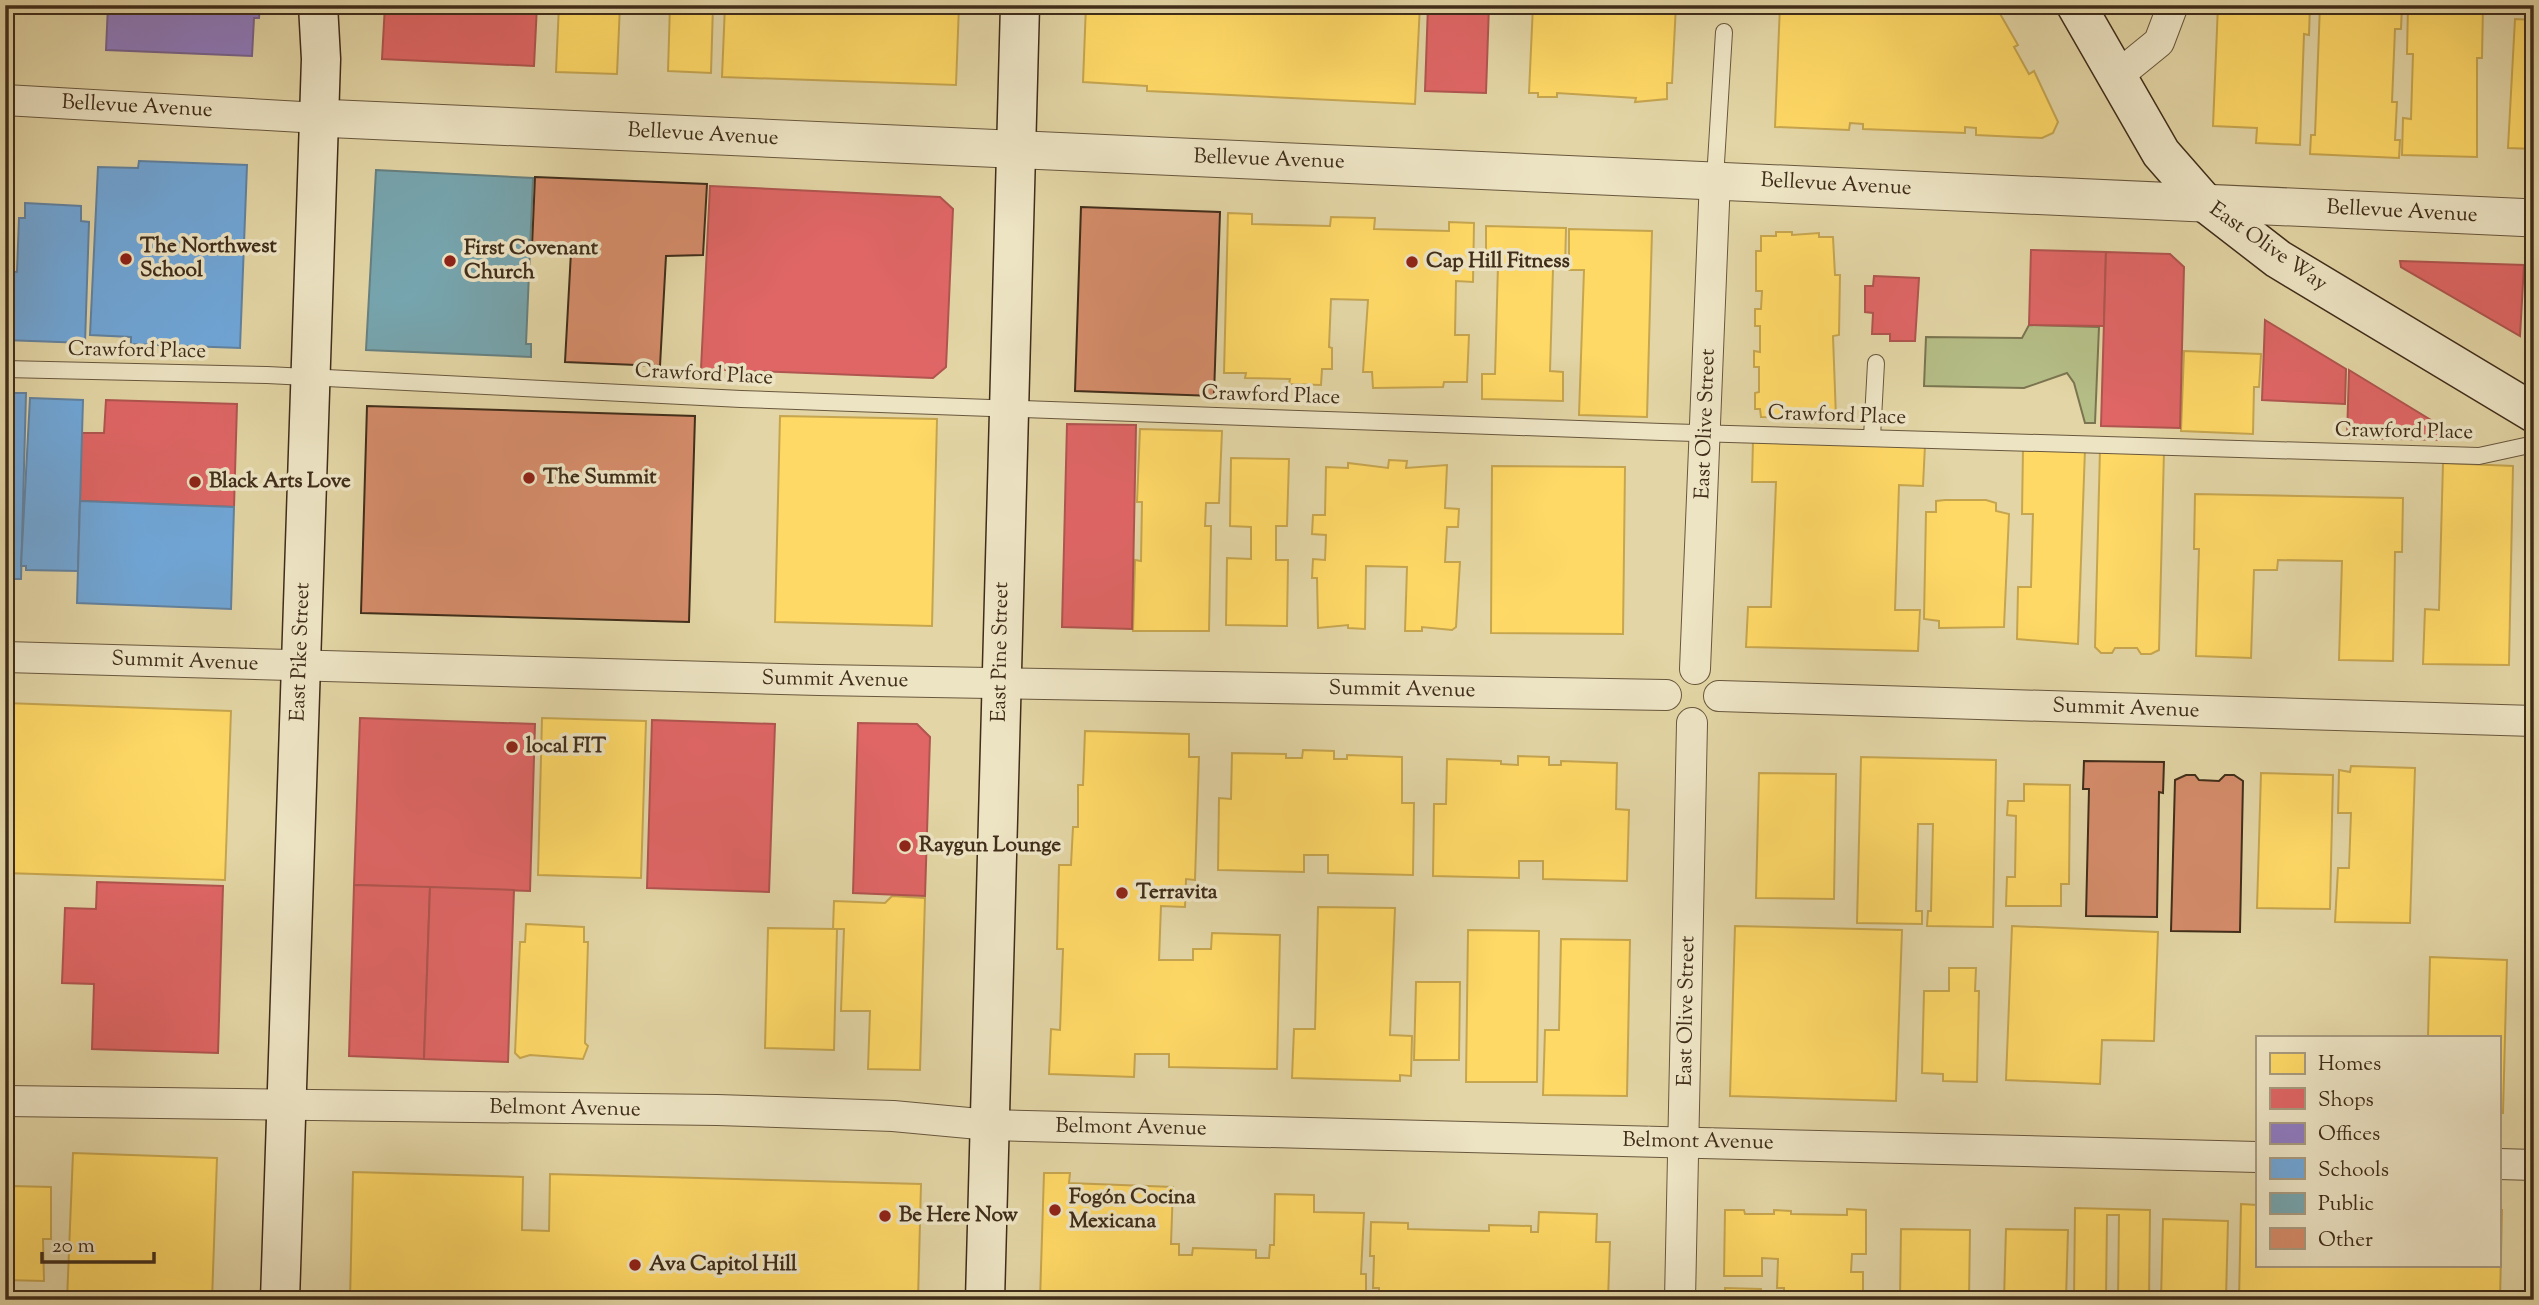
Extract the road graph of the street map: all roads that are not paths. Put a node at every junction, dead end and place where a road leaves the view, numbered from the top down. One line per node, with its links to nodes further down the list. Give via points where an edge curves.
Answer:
1 (318, 5): 8 (main road, East Pike Street)
2 (1020, 5): 9 (main road, East Pine Street)
3 (2076, 5): 6 (main road, East Olive Way)
4 (2173, 5): 6 (street, via 2159,42)
5 (1724, 32): 10 (lane)
6 (2116, 76): 11 (main road, East Olive Way, via 2161,153)
7 (5, 100): 8 (street, Bellevue Avenue)
8 (319, 118): 9 (street, Bellevue Avenue); 15 (main road, East Pike Street)
9 (1015, 149): 10 (street, Bellevue Avenue); 16 (main road, East Pine Street)
10 (1715, 179): 11 (street, Bellevue Avenue); 18 (street, East Olive Street)
11 (2203, 201): 12 (street, Bellevue Avenue); 17 (main road, East Olive Way, via 2278,259)
12 (2534, 218)
13 (1875, 363): 19 (lane)
14 (5, 369): 15 (lane, Crawford Place)
15 (311, 377): 16 (lane, Crawford Place); 22 (main road, East Pike Street)
16 (1008, 407): 18 (lane, Crawford Place); 24 (main road, East Pine Street)
17 (2534, 413)
18 (1706, 432): 19 (lane, Crawford Place); 23 (street, East Olive Street)
19 (1872, 437): 20 (lane, Crawford Place, via 2479,456)
20 (2534, 444)
21 (5, 657): 22 (street, Summit Avenue)
22 (301, 665): 24 (street, Summit Avenue); 30 (main road, East Pike Street)
23 (1695, 669): 25 (street, via 1677,673); 26 (street, via 1712,677)
24 (1000, 682): 25 (street, Summit Avenue); 31 (main road, East Pine Street)
25 (1666, 695): 28 (street, via 1673,715)
26 (1719, 696): 27 (street, Summit Avenue); 28 (street, via 1712,715)
27 (2534, 721)
28 (1692, 723): 32 (street, East Olive Street)
29 (5, 1101): 30 (street, Belmont Avenue)
30 (287, 1104): 31 (street, Belmont Avenue, via 731,1111 893,1116); 36 (main road, East Pike Street)
31 (990, 1125): 32 (street, Belmont Avenue); 37 (main road, East Pine Street)
32 (1686, 1142): 33 (street, Belmont Avenue); 38 (street, East Olive Street)
33 (2256, 1157)
34 (2500, 1164): 35 (street)
35 (2534, 1165)
36 (280, 1300)
37 (985, 1300)
38 (1680, 1300)

